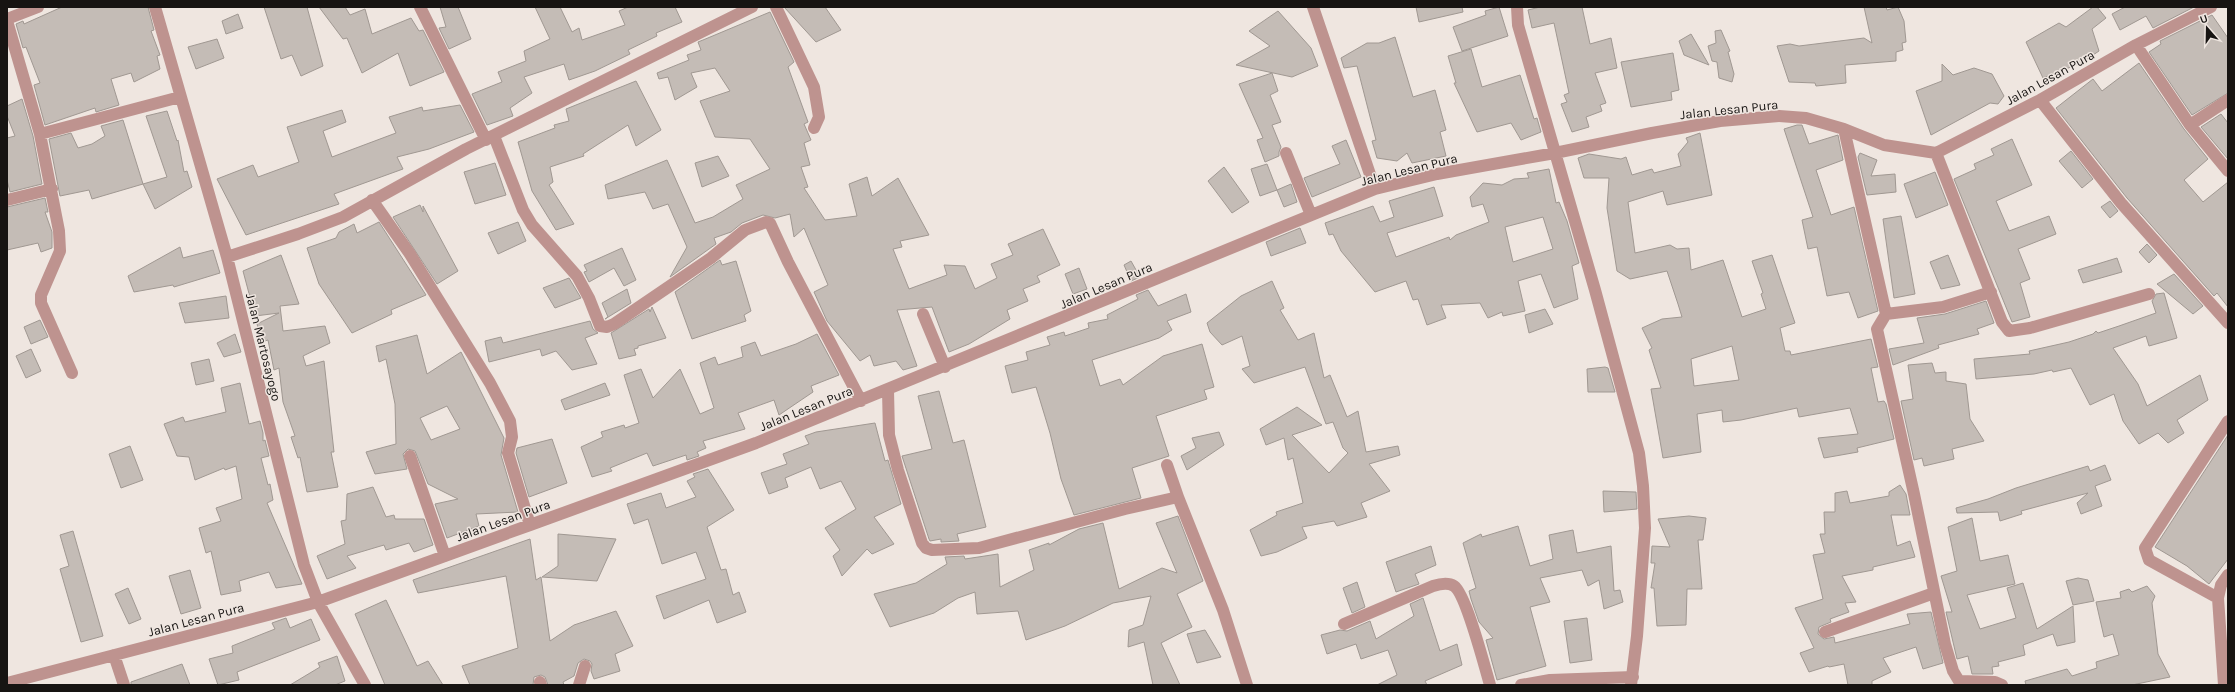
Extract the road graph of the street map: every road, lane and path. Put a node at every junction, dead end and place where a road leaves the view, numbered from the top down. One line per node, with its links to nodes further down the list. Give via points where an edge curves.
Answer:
1 (38, 7): 9 (street)
2 (155, 7): 11 (street, Jalan Martosayogo)
3 (420, 7): 18 (street)
4 (752, 7): 18 (street, via 573,94)
5 (776, 7): 15 (street, via 814,87 819,117)
6 (1313, 7): 24 (street)
7 (1516, 7): 20 (street, via 1518,25)
8 (2211, 7): 10 (street, Jalan Lesan Pura)
9 (7, 20): 17 (street)
10 (2136, 45): 12 (street, Jalan Lesan Pura); 14 (street)
11 (180, 97): 17 (street); 28 (street, Jalan Martosayogo)
12 (2040, 100): 21 (street, Jalan Lesan Pura); 33 (street, via 2121,203)
13 (2228, 100): 14 (street)
14 (2190, 125): 22 (street)
15 (814, 128)
16 (1844, 129): 20 (street, Jalan Lesan Pura, via 1806,118 1771,116 1660,131); 21 (street, Jalan Lesan Pura, via 1884,145); 32 (street)
17 (40, 134): 23 (street)
18 (490, 138): 26 (street); 37 (street, via 532,226 577,276 600,326 614,324 711,258 745,230 766,222 770,223)
19 (1286, 153): 27 (street)
20 (1555, 153): 24 (street, Jalan Lesan Pura, via 1437,174); 52 (street, via 1595,290 1640,466 1645,528)
21 (1936, 153): 29 (street)
22 (2228, 171)
23 (52, 189): 25 (street); 35 (street, via 60,251 41,295 41,303)
24 (1375, 189): 27 (street, Jalan Lesan Pura)
25 (7, 200)
26 (372, 200): 28 (street, via 343,217); 42 (street, via 418,267 490,383 510,421 512,437 508,453)
27 (1311, 215): 34 (street, Jalan Lesan Pura)
28 (227, 257): 47 (street, Jalan Martosayogo, via 286,498 304,565)
29 (1991, 292): 30 (street, via 2002,322 2009,331 2030,328); 32 (street, via 1943,307)
30 (2149, 294)
31 (923, 314): 34 (street)
32 (1886, 314): 45 (street, via 1877,329)
33 (2228, 323)
34 (945, 367): 36 (street, Jalan Lesan Pura)
35 (72, 373)
36 (888, 390): 37 (street, Jalan Lesan Pura); 41 (street, via 890,435 898,470 922,543 926,548 979,548)
37 (861, 401): 42 (street, Jalan Lesan Pura, via 756,443)
38 (2228, 421): 46 (street, via 2145,548 2149,560)
39 (410, 456): 43 (street)
40 (1167, 465): 41 (street)
41 (1178, 497): 57 (street, via 1223,610)
42 (530, 525): 43 (street, Jalan Lesan Pura)
43 (445, 556): 47 (street, Jalan Lesan Pura)
44 (2228, 575): 46 (street, via 2221,586)
45 (1934, 593): 49 (street); 60 (street, via 1945,644 1953,671 1959,681 1995,682)
46 (2218, 598): 61 (street)
47 (318, 602): 50 (street, Jalan Lesan Pura); 55 (street, Jalan Martosayogo)
48 (1344, 624): 58 (street, via 1433,586 1453,585 1467,610)
49 (1824, 632)
50 (114, 655): 53 (street, Jalan Lesan Pura); 54 (street)
51 (585, 666): 56 (street)
52 (1632, 681): 59 (street, via 1550,680)
53 (7, 683)
54 (124, 685)
55 (365, 685)
56 (579, 685)
57 (1247, 685)
58 (1490, 685)
59 (1521, 685)
60 (2002, 685)
61 (2224, 685)

